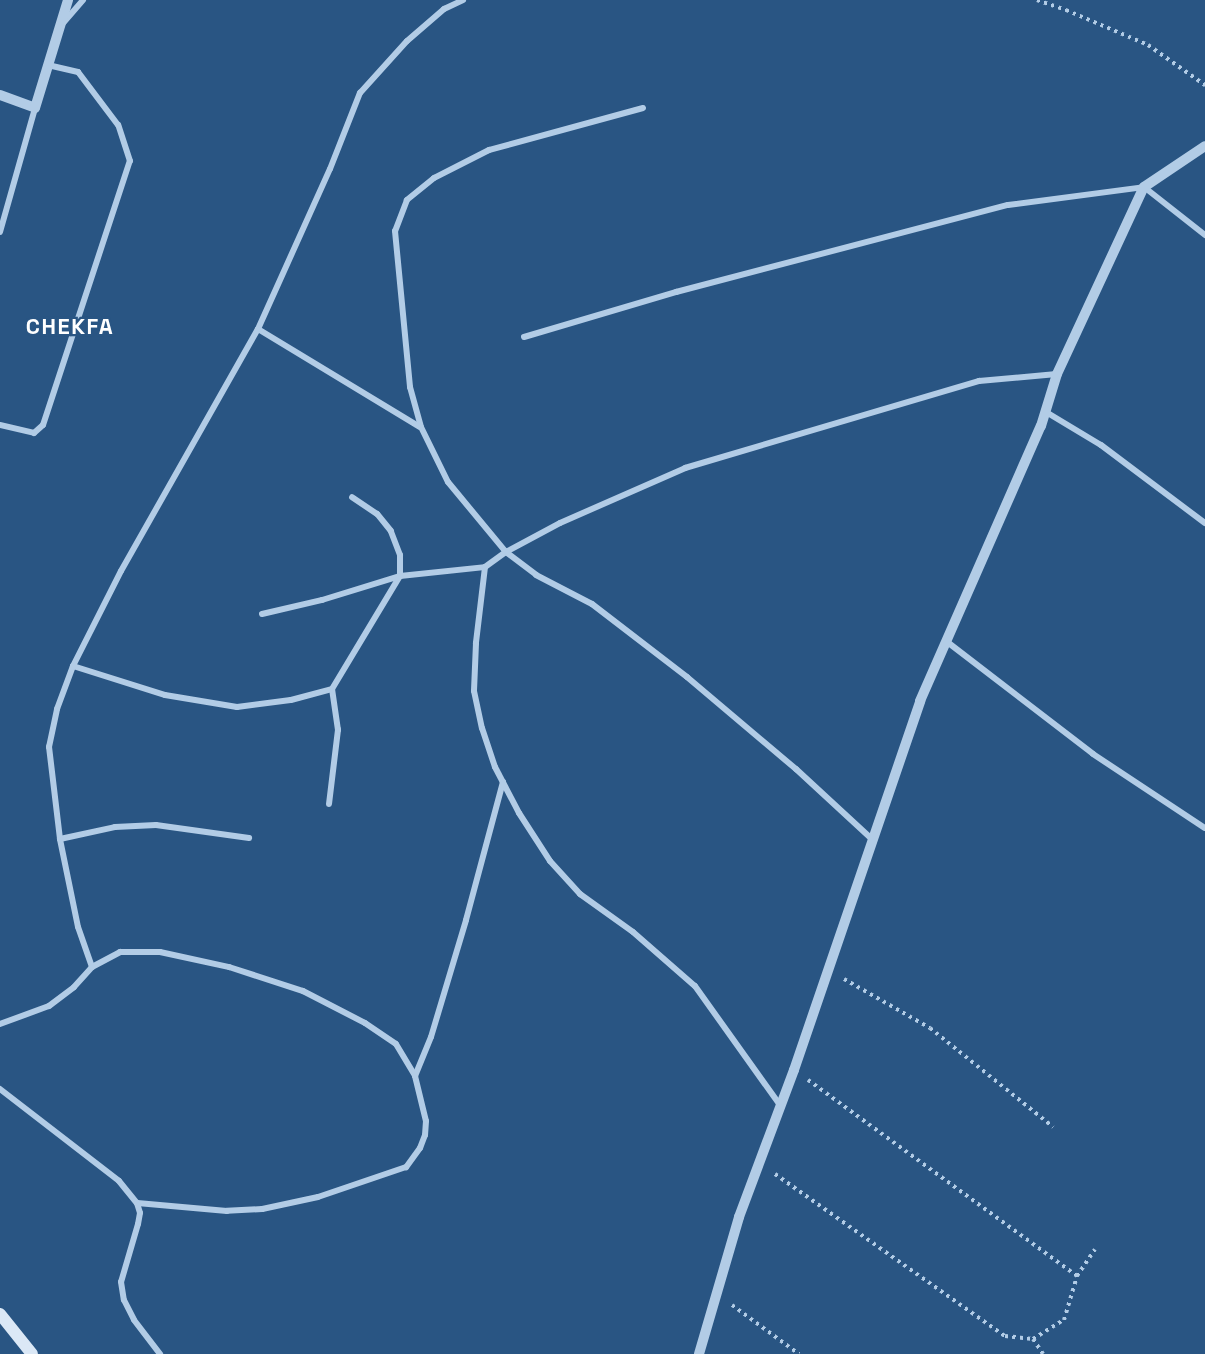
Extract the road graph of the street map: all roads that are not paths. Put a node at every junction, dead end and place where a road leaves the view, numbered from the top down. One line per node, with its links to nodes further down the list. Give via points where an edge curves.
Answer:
1 (68, 0): 4 (street)
2 (82, 0): 4 (street)
3 (463, 0): 13 (street, via 444,9 407,41 360,93)
4 (59, 28): 5 (street)
5 (48, 65): 7 (street); 17 (street, via 78,72 118,125 130,161 44,425 34,433)
6 (0, 95): 7 (street)
7 (35, 108): 11 (street)
8 (643, 108): 18 (street, via 489,150 434,178 407,200 394,231 410,387)
9 (1205, 146): 10 (street)
10 (1144, 187): 12 (street); 14 (street, via 985,210 676,292); 15 (street)
11 (0, 232)
12 (1205, 235)
13 (258, 328): 18 (street); 26 (street, via 127,560)
14 (524, 337)
15 (1057, 374): 16 (street); 21 (street, via 979,381 685,468 560,523)
16 (1046, 412): 20 (street, via 1101,446); 25 (street)
17 (0, 425)
18 (421, 427): 21 (street, via 448,482)
19 (352, 497): 23 (street, via 377,514 391,531 400,555)
20 (1205, 523)
21 (506, 552): 22 (street); 33 (street, via 536,575 592,604 687,677)
22 (485, 567): 23 (street); 28 (street, via 474,691 482,728)
23 (400, 576): 24 (street); 27 (street)
24 (262, 614)
25 (946, 641): 30 (street, via 1093,754); 33 (street, via 920,701)
26 (73, 666): 27 (street, via 165,695 237,707 291,700); 32 (street, via 57,709 50,747)
27 (332, 689): 29 (street, via 338,730)
28 (503, 782): 36 (street, via 430,1037); 38 (street, via 550,861 580,894 633,932 695,986)
29 (329, 804)
30 (1205, 828)
31 (249, 838): 32 (street, via 156,825 115,827)
32 (60, 839): 34 (street, via 78,927)
33 (873, 840): 38 (street)
34 (92, 966): 35 (street, via 74,987 49,1006); 36 (street, via 120,952 160,952 229,967 303,991 396,1044)
35 (0, 1024)
36 (415, 1076): 39 (street, via 426,1121 425,1135 406,1167 318,1197 261,1209 227,1212)
37 (0, 1089): 39 (street, via 119,1181)
38 (781, 1106): 43 (street, via 740,1217)
39 (137, 1203): 42 (street, via 138,1224 121,1282 134,1320)
40 (0, 1314): 41 (main road)
41 (32, 1354)
42 (159, 1354)
43 (699, 1354)

